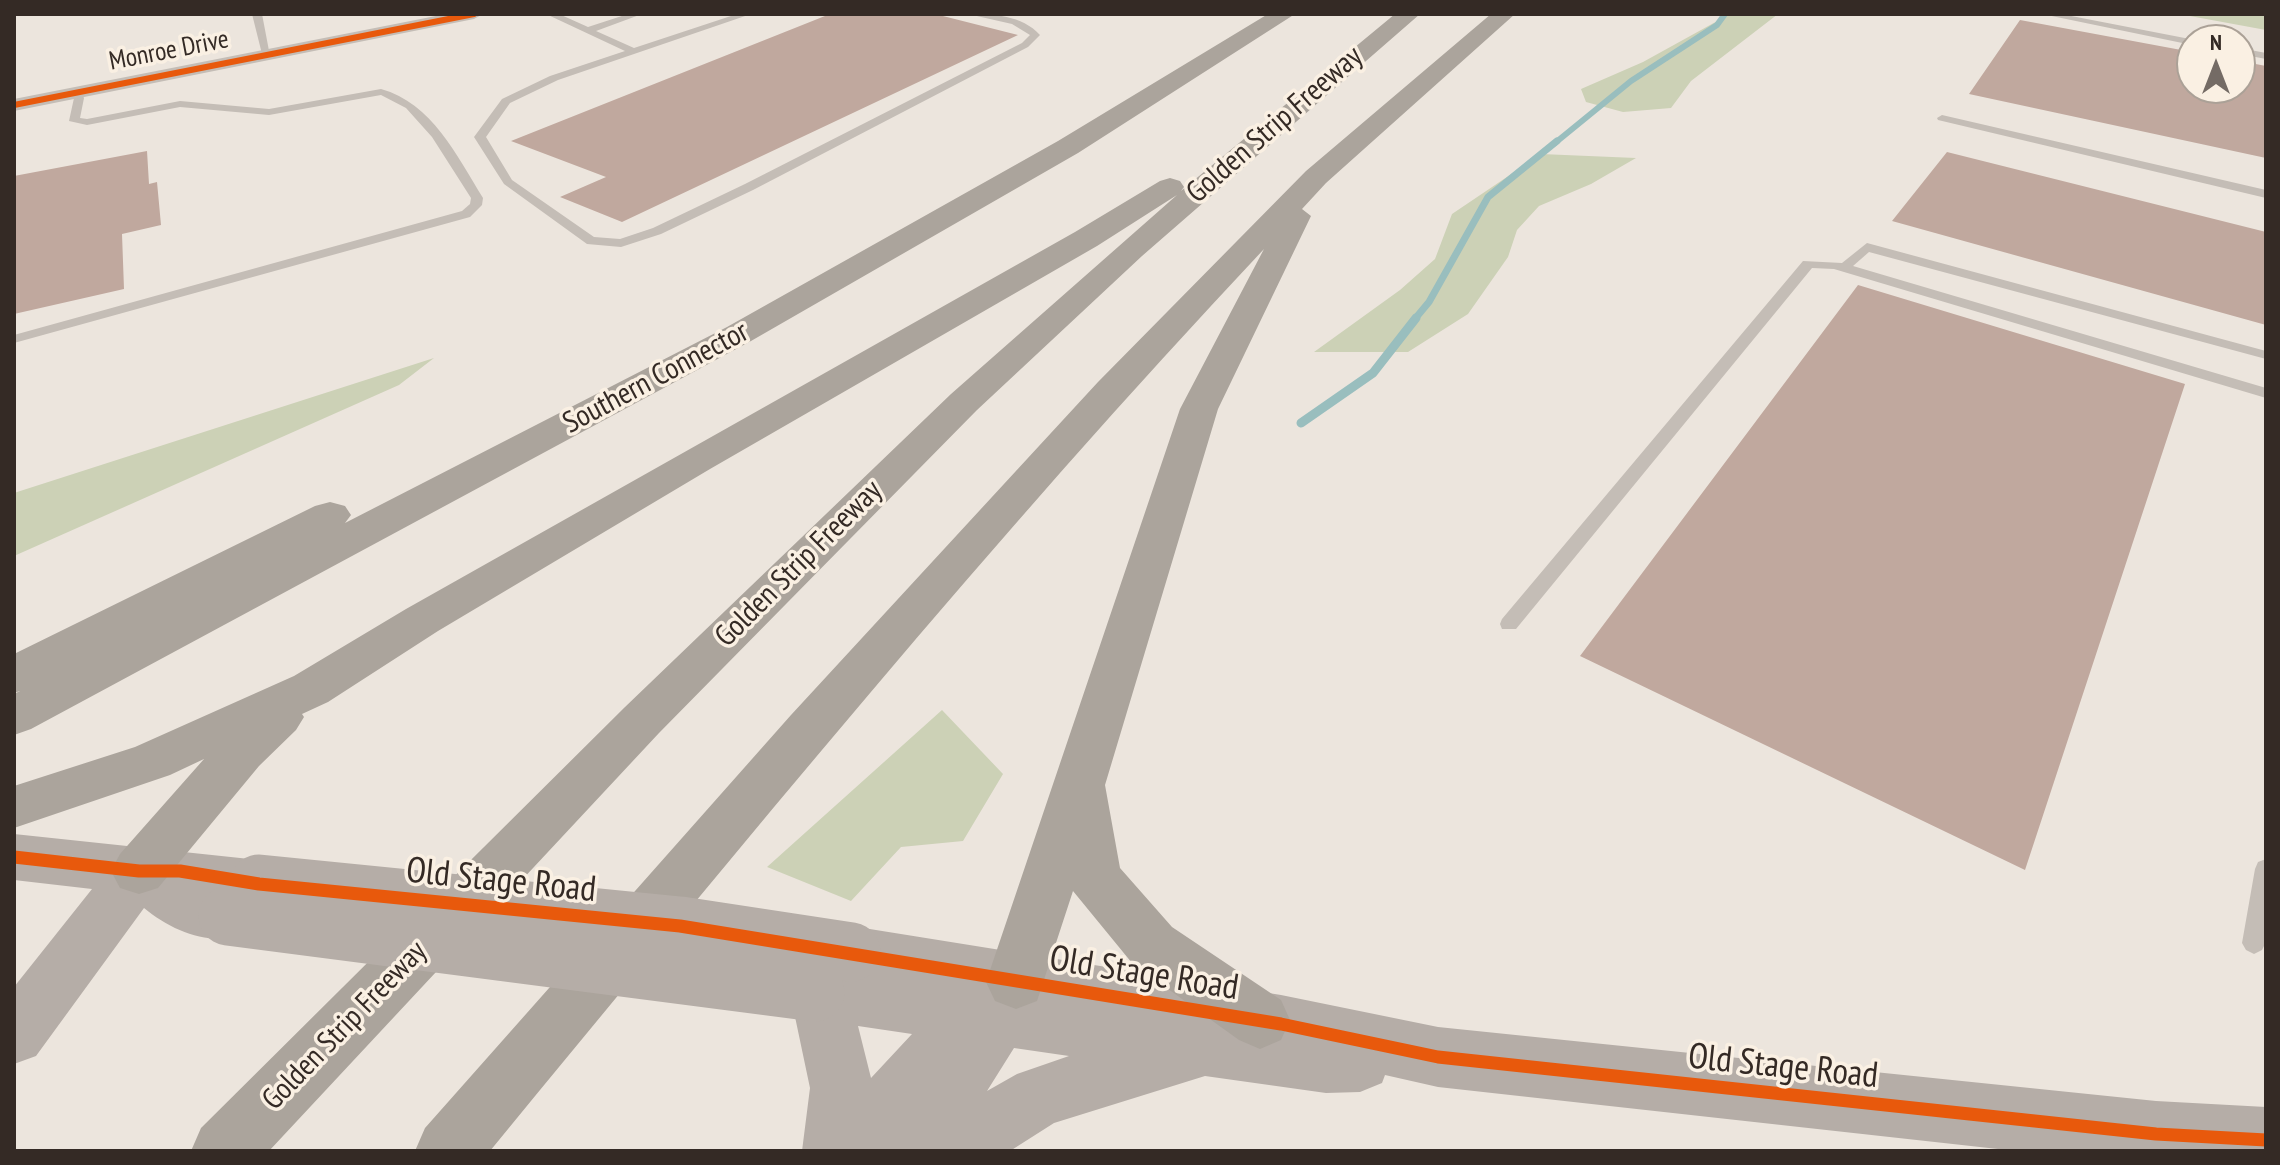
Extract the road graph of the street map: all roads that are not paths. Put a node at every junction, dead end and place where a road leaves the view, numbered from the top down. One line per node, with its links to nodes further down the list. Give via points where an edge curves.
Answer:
1 (257, 14): 15 (lane)
2 (474, 14): 15 (street, Monroe Drive)
3 (551, 14): 12 (lane)
4 (637, 14): 12 (lane)
5 (746, 14): 14 (lane)
6 (973, 14): 14 (lane, via 1018,24 1035,35 998,59 657,231 621,243 591,241 508,182 480,137 506,101)
7 (1248, 14): 26 (highway, Southern Connector)
8 (1284, 14): 26 (highway, Southern Connector, via 907,240 633,391)
9 (1409, 14): 18 (highway, Golden Strip Freeway)
10 (1504, 14): 20 (highway)
11 (2047, 14): 13 (lane)
12 (585, 31): 14 (lane)
13 (2176, 39)
14 (631, 50)
15 (267, 54): 16 (street, Monroe Drive)
16 (76, 92): 17 (street, Monroe Drive); 23 (lane, via 73,119 80,122 180,104 269,112 392,93 431,128 477,198 476,205 466,214)
17 (14, 105)
18 (1294, 109): 29 (highway, via 1086,239 627,500); 43 (highway, Golden Strip Freeway, via 964,402 642,720)
19 (1942, 118): 21 (lane)
20 (1316, 177): 31 (highway, via 1199,409); 44 (highway, via 980,534)
21 (2266, 194)
22 (1845, 267): 24 (lane, via 1867,247); 25 (lane); 27 (lane, via 1808,264)
23 (14, 339)
24 (2266, 355)
25 (2266, 393)
26 (364, 514): 28 (highway, Southern Connector); 30 (highway, Southern Connector)
27 (1509, 624)
28 (14, 675)
29 (311, 689): 32 (highway, via 152,761); 35 (highway, via 241,752)
30 (14, 716)
31 (1079, 779): 39 (highway); 40 (highway, via 1094,877)
32 (14, 807)
33 (14, 857): 35 (street)
34 (2266, 869): 36 (lane)
35 (139, 871): 37 (street, Old Stage Road, bridge, via 185,908 243,900); 38 (street, via 81,918); 41 (street)
36 (2254, 943)
37 (829, 979): 39 (street, Old Stage Road); 45 (street, via 842,1088)
38 (14, 988)
39 (1007, 1000): 40 (street, Old Stage Road); 46 (street, via 936,1052); 47 (street)
40 (1234, 1034): 42 (street, Old Stage Road, via 1326,1063 1438,1057 2077,1126); 48 (street, via 1039,1096)
41 (14, 1035)
42 (2266, 1140)
43 (224, 1151)
44 (448, 1151)
45 (835, 1151)
46 (856, 1151)
47 (913, 1151)
48 (950, 1151)

